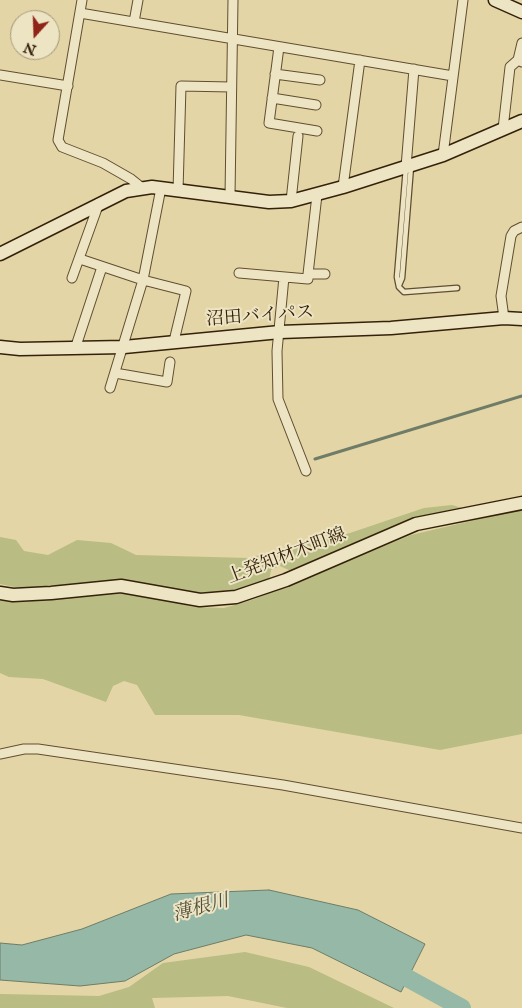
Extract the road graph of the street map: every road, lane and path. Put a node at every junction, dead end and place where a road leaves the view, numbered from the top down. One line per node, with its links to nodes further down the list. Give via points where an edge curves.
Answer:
1 (82, 0): 7 (street)
2 (138, 0): 8 (street)
3 (233, 0): 9 (street)
4 (464, 0): 17 (street)
5 (495, 0): 6 (street)
6 (522, 12)
7 (80, 13): 8 (street); 19 (street)
8 (134, 22): 9 (street)
9 (232, 39): 11 (street); 20 (street)
10 (522, 43): 13 (street)
11 (279, 47): 12 (street); 15 (street)
12 (360, 60): 14 (street); 31 (street)
13 (520, 61): 24 (street, via 510,67)
14 (414, 69): 17 (street); 28 (street)
15 (275, 74): 18 (street); 21 (street)
16 (0, 75): 19 (street)
17 (453, 76): 27 (street)
18 (320, 80)
19 (68, 86): 29 (street, via 58,140 62,147 103,163)
20 (231, 88): 32 (street, via 181,86); 34 (street)
21 (272, 98): 22 (street); 25 (street, via 269,122)
22 (316, 105)
23 (522, 121): 24 (street)
24 (502, 129): 27 (street)
25 (316, 131)
26 (298, 136): 35 (street)
27 (443, 155): 28 (street)
28 (408, 166): 31 (street); 48 (lane, via 399,287 404,292)
29 (141, 187): 30 (street); 36 (street, via 115,194)
30 (161, 188): 32 (street); 47 (street)
31 (343, 188): 33 (street)
32 (178, 191): 34 (street)
33 (316, 195): 35 (street); 43 (street)
34 (230, 196): 35 (street, via 268,202)
35 (291, 201)
36 (99, 203): 39 (street); 40 (street)
37 (522, 221): 38 (street)
38 (522, 227): 49 (street, via 514,231 511,238 501,296)
39 (0, 254)
40 (80, 259): 41 (street); 46 (street)
41 (102, 266): 47 (street); 55 (street)
42 (239, 273): 45 (street)
43 (308, 274): 44 (street); 45 (street, via 308,279)
44 (325, 274)
45 (284, 277): 51 (street)
46 (72, 278)
47 (142, 280): 52 (street, via 186,291); 54 (street)
48 (457, 288)
49 (504, 318): 50 (street, 沼田バイパス); 51 (street, 沼田バイパス, via 392,328)
50 (522, 319)
51 (280, 332): 52 (street, 沼田バイパス); 59 (street, via 278,399)
52 (174, 341): 54 (street, 沼田バイパス)
53 (0, 347): 55 (street, 沼田バイパス)
54 (124, 347): 55 (street, 沼田バイパス); 57 (street)
55 (75, 349)
56 (170, 362): 57 (street, via 167,382)
57 (115, 373): 58 (street)
58 (110, 388)
59 (306, 471)
60 (522, 503): 61 (street, 上発知材木町線, via 416,524 286,580 230,598 200,600 121,586 51,594)
61 (0, 593)
62 (0, 754): 63 (street, via 38,749 283,785)
63 (522, 828)

